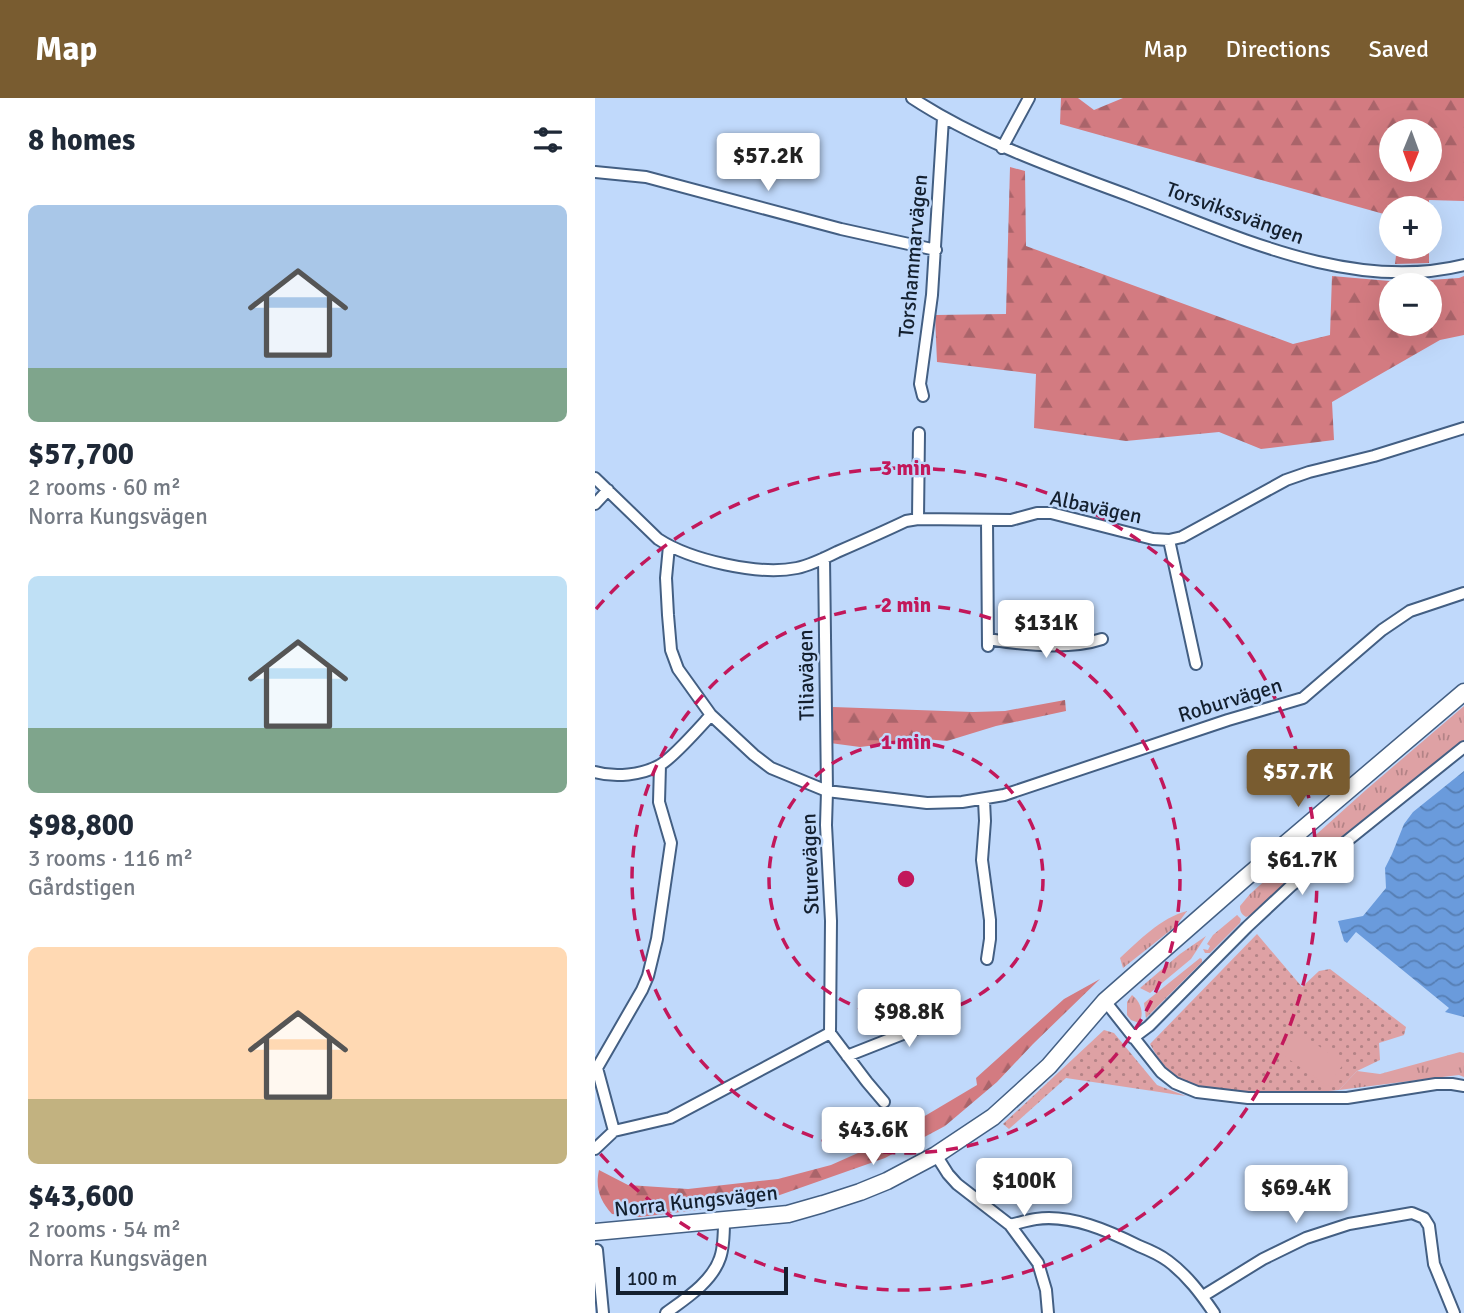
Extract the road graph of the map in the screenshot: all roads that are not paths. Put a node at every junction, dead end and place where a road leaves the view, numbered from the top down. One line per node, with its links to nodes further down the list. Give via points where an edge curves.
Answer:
1 (912, 98): 3 (street, Torsvikssvängen)
2 (1029, 98): 4 (street)
3 (943, 118): 4 (street, Torsvikssvängen); 6 (street, Torshammarvägen)
4 (1002, 148): 7 (street, Torsvikssvängen, via 1306,259 1393,272 1430,272)
5 (595, 172): 6 (street, via 646,177)
6 (936, 250): 8 (street, Torshammarvägen, via 920,384)
7 (1464, 265)
8 (923, 396)
9 (1464, 428): 16 (street, via 1286,480)
10 (919, 433): 14 (street)
11 (595, 478): 12 (street)
12 (608, 490): 13 (street); 17 (street)
13 (595, 504)
14 (918, 519): 15 (street, Albavägen); 18 (street, Albavägen)
15 (987, 521): 16 (street, Albavägen, via 1051,513); 20 (street, via 988,643 1087,644)
16 (1170, 540): 21 (street)
17 (669, 546): 18 (street, Albavägen, via 706,561 764,570 797,568); 23 (street, Sturevägen, via 666,578 671,650 678,669)
18 (824, 558): 27 (street, Tiliavägen)
19 (1464, 593): 28 (street, Roburvägen, via 1411,611 1303,698)
20 (1102, 639)
21 (1196, 664)
22 (1464, 692): 31 (main road, Norra Kungsvägen)
23 (711, 715): 25 (street); 27 (street, Sturevägen, via 771,768)
24 (1464, 747): 33 (street, via 1291,885)
25 (660, 765): 26 (street, via 620,775); 35 (street, via 659,802 671,843 657,939 642,990)
26 (595, 772)
27 (827, 791): 28 (street, Roburvägen, via 927,803); 32 (street, Sturevägen)
28 (984, 800): 29 (street, via 982,860 990,920)
29 (987, 959)
30 (920, 1001): 34 (street, via 918,1028)
31 (1105, 1001): 33 (street); 40 (main road, Norra Kungsvägen, via 1049,1066 993,1117)
32 (830, 1032): 34 (street); 38 (street, via 670,1118)
33 (1133, 1038): 36 (street, via 1175,1083 1220,1096 1347,1098 1436,1084)
34 (847, 1056): 37 (street)
35 (596, 1068): 38 (street)
36 (1464, 1086)
37 (884, 1102)
38 (614, 1131): 39 (street)
39 (595, 1149)
40 (936, 1155): 41 (main road, Norra Kungsvägen, via 887,1181 823,1205 787,1214); 42 (street, via 957,1184)
41 (724, 1220): 43 (main road, Norra Kungsvägen); 47 (street, via 719,1260 693,1294)
42 (1010, 1226): 45 (street, via 1038,1219 1100,1228 1166,1259); 48 (street, via 1038,1263)
43 (595, 1232)
44 (597, 1250): 46 (street)
45 (1203, 1296): 49 (street); 50 (street, via 1306,1238 1349,1224 1412,1213 1429,1226 1434,1264)
46 (603, 1313)
47 (666, 1313)
48 (1048, 1313)
49 (1215, 1313)
50 (1454, 1313)

